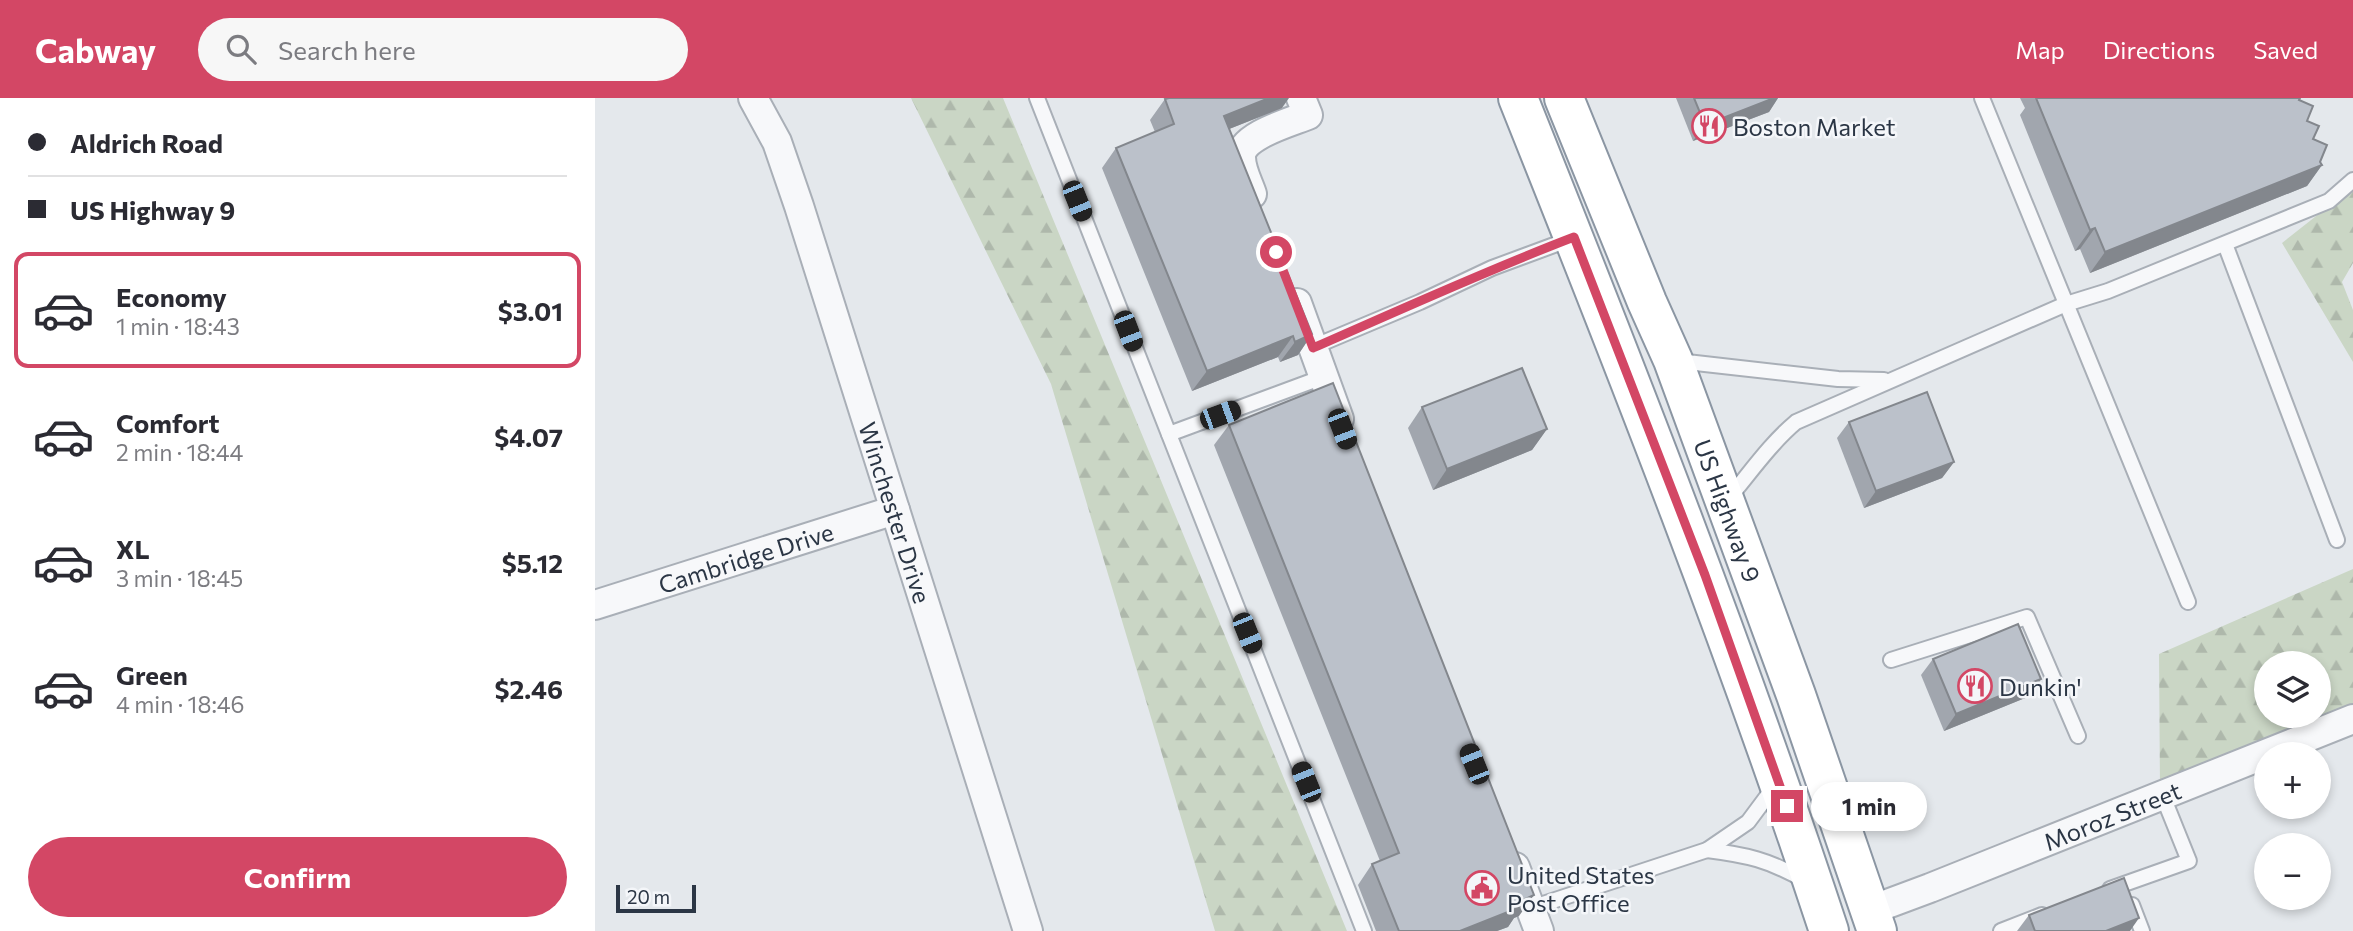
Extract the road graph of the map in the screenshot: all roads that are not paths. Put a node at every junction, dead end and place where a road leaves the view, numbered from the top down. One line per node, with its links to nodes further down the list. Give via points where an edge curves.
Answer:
1 (753, 98): 20 (street, Winchester Drive, via 777,142 795,193)
2 (1037, 98): 17 (lane)
3 (1301, 98): 8 (street, via 1308,115 1256,136 1240,155)
4 (1518, 98): 9 (highway, US Highway 9)
5 (1565, 98): 14 (highway, US Highway 9)
6 (1982, 98): 12 (lane)
7 (2353, 180): 10 (lane, via 2329,201)
8 (1263, 219)
9 (1574, 237): 13 (lane, via 1492,268); 27 (highway, US Highway 9)
10 (2225, 244): 12 (lane); 21 (lane)
11 (1288, 281): 13 (street)
12 (2066, 304): 16 (lane); 22 (lane)
13 (1313, 348): 15 (street)
14 (1673, 360): 16 (lane, via 1837,379); 19 (highway, US Highway 9)
15 (1324, 377): 17 (lane); 18 (street)
16 (1889, 380): 19 (lane, via 1795,422)
17 (1169, 434): 38 (lane)
18 (1348, 443)
19 (1725, 503): 36 (highway, US Highway 9)
20 (895, 510): 23 (street, Cambridge Drive); 37 (street, Winchester Drive)
21 (2337, 540)
22 (2188, 602)
23 (595, 605)
24 (1891, 660): 26 (lane, via 2027,617)
25 (2353, 719): 28 (street, Moroz Street)
26 (2078, 736)
27 (1779, 780): 30 (lane, via 1748,822); 32 (highway, US Highway 9)
28 (2162, 794): 31 (lane, via 2189,861); 36 (street, Moroz Street, via 1930,888)
29 (1507, 847): 35 (street)
30 (1707, 850): 32 (lane, via 1777,864); 35 (lane)
31 (2124, 884): 33 (lane); 41 (lane)
32 (1814, 885): 39 (highway, US Highway 9)
33 (2100, 893)
34 (2050, 912): 40 (lane)
35 (1535, 920)
36 (1874, 920)
37 (1028, 931)
38 (1364, 931)
39 (1829, 931)
40 (2001, 931)
41 (2142, 931)

